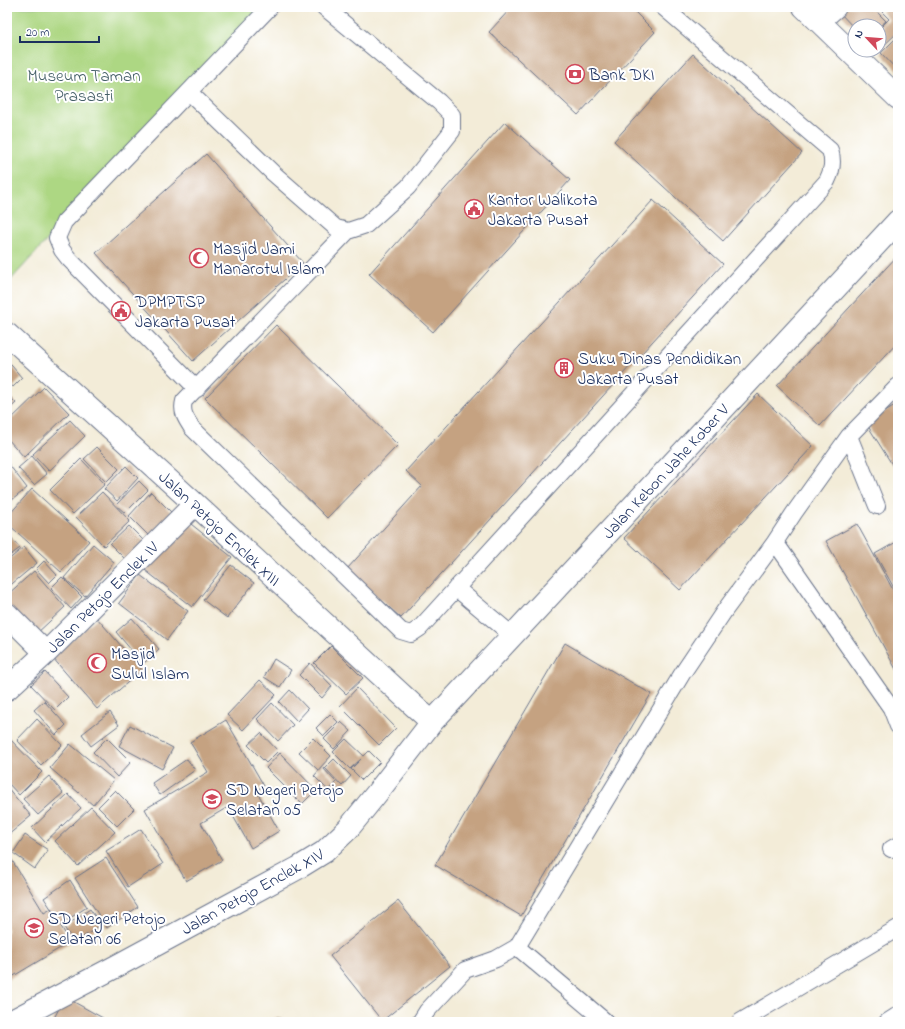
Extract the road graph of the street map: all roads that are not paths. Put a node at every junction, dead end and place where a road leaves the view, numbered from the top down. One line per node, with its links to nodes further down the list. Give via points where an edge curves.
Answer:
1 (270, 7): 5 (lane)
2 (324, 7): 8 (lane, via 452,115 452,131 408,187 366,225)
3 (663, 7): 16 (lane, via 830,150 833,158 831,173 827,182)
4 (819, 12): 6 (street)
5 (189, 92): 8 (lane, via 273,173 336,228); 11 (lane, via 64,222 57,238 62,250)
6 (898, 98)
7 (898, 221): 18 (street, Jalan Kebon Jahe Kober V)
8 (348, 231): 11 (lane)
9 (7, 334): 13 (street, Jalan Petojo Enclek XIII)
10 (898, 386): 12 (lane)
11 (197, 389): 16 (lane, via 183,405 185,417 192,428 401,631 411,634 414,632)
12 (849, 436): 14 (lane); 15 (lane)
13 (195, 504): 19 (street, Jalan Petojo Enclek IV); 22 (street, Jalan Petojo Enclek XIII)
14 (877, 506)
15 (775, 542): 21 (lane); 25 (lane, via 682,674)
16 (456, 588): 18 (lane)
17 (7, 614): 19 (street)
18 (512, 635): 22 (street, Jalan Kebon Jahe Kober V)
19 (46, 653): 20 (street, Jalan Petojo Enclek IV)
20 (7, 689)
21 (894, 707): 23 (lane)
22 (432, 722): 27 (street, Jalan Petojo Enclek XIV, via 348,829 324,852)
23 (898, 726)
24 (898, 928): 30 (lane)
25 (517, 947): 28 (lane, via 466,970 427,1011); 29 (lane)
26 (898, 1015): 31 (lane)
27 (10, 1022)
28 (420, 1022)
29 (606, 1022)
30 (740, 1022)
31 (887, 1022)

